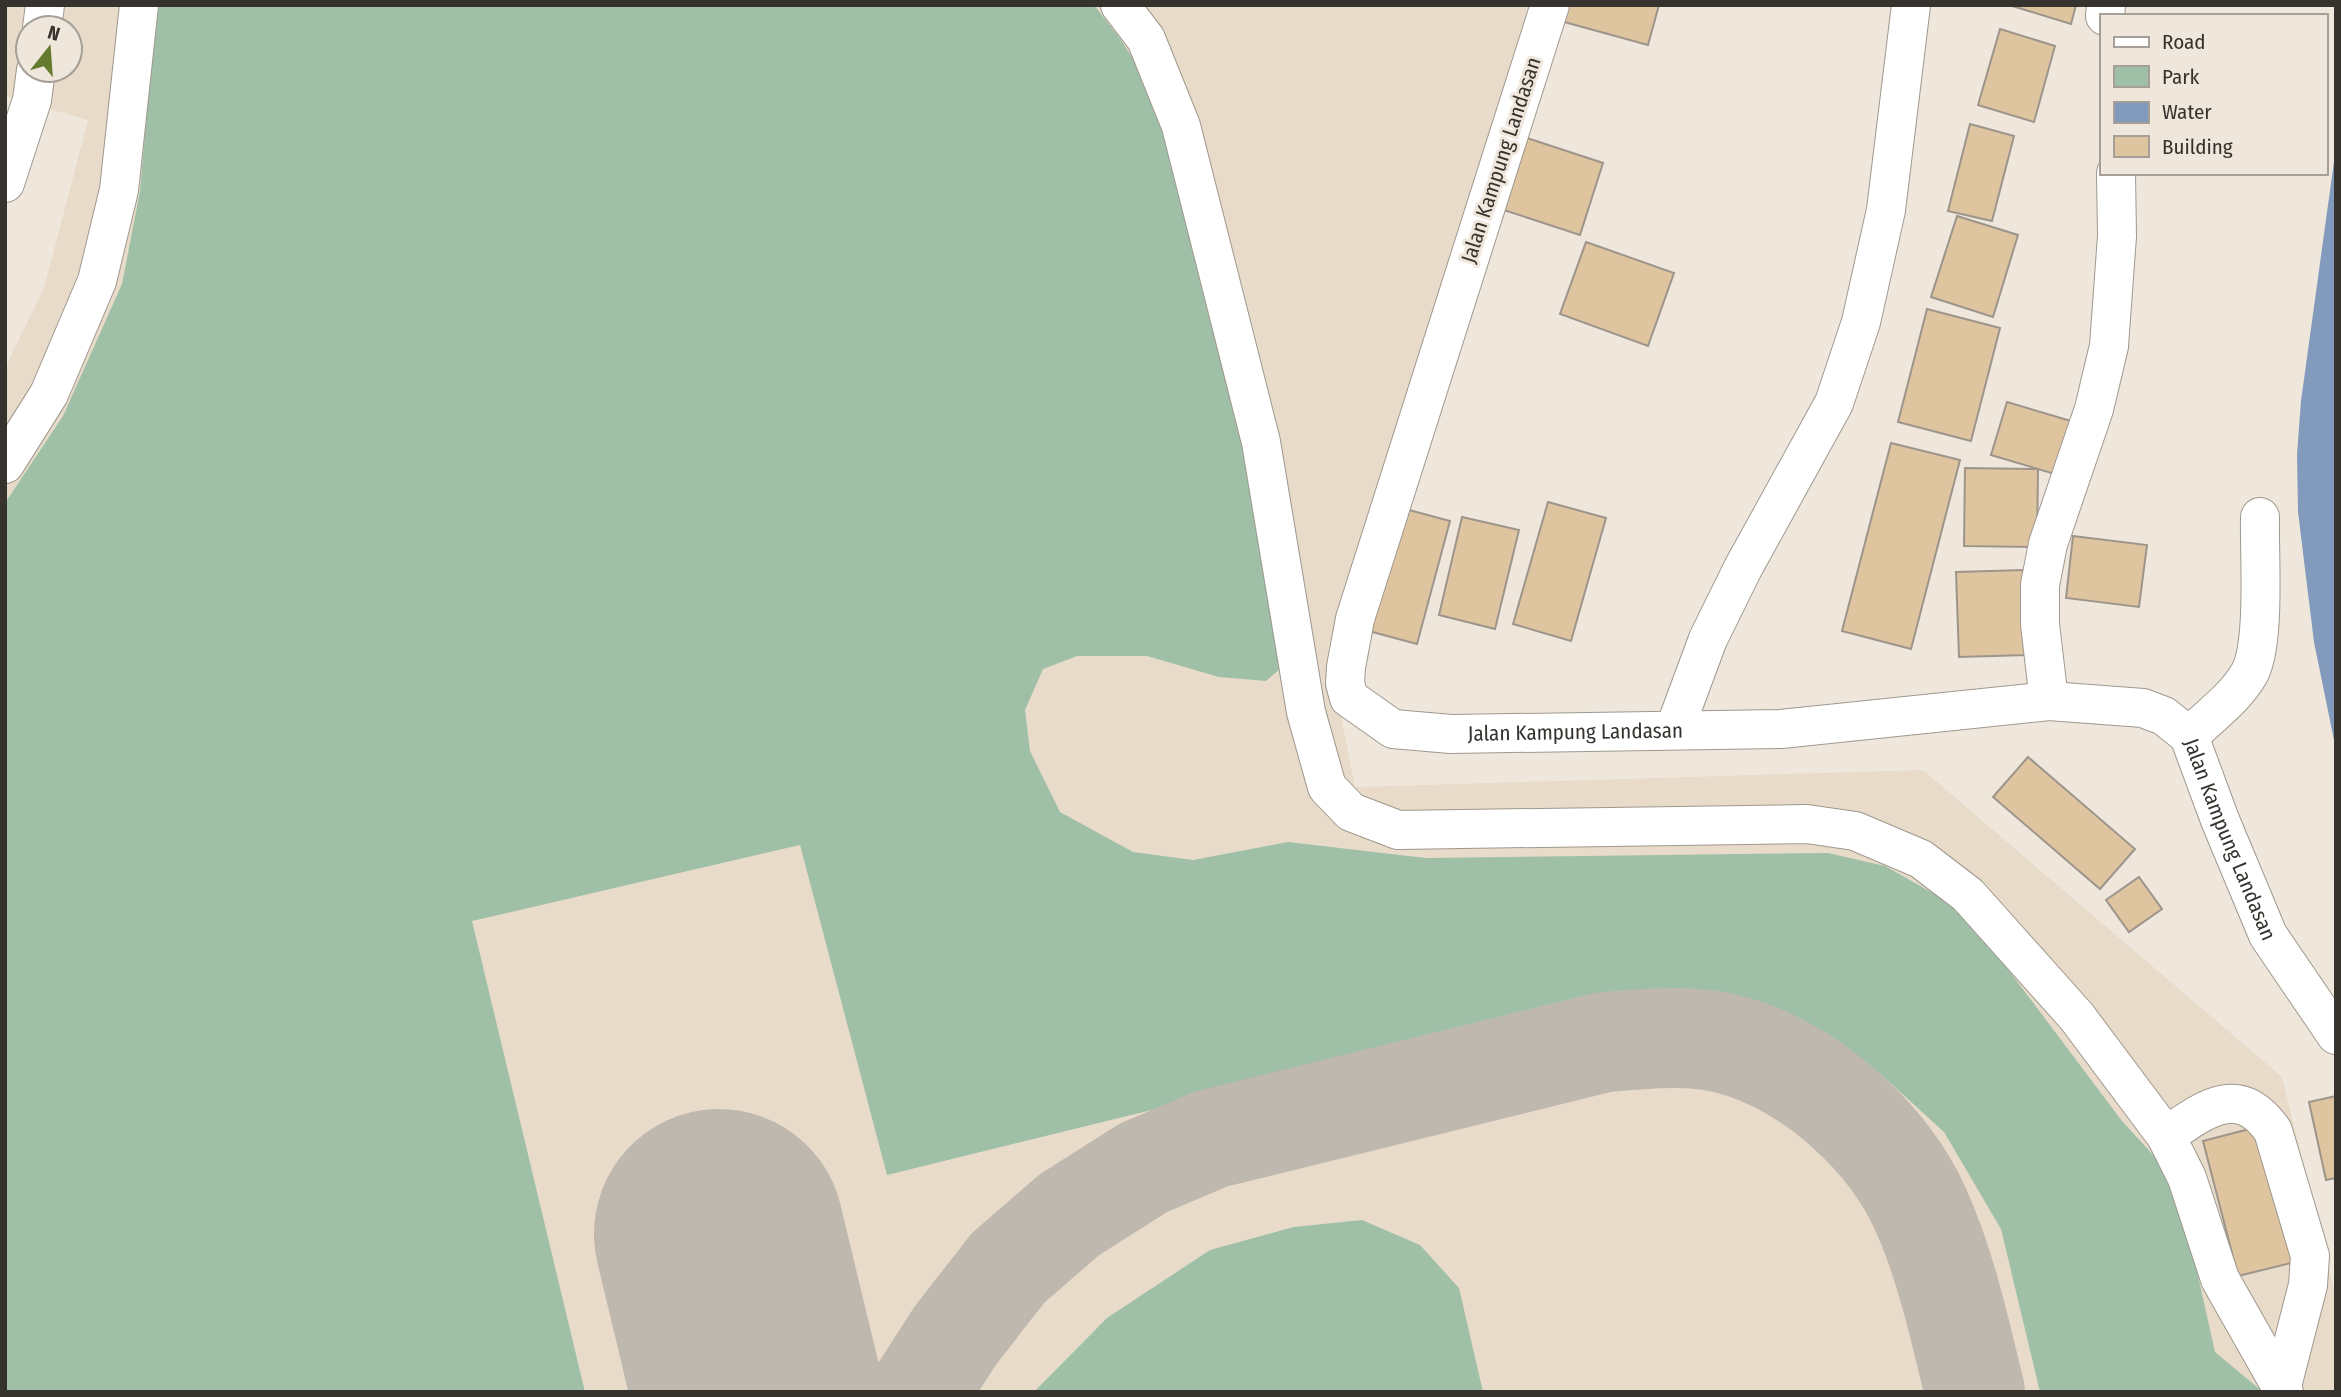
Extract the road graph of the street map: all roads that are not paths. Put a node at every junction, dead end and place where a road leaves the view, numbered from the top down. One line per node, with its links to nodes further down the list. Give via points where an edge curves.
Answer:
1 (139, 5): 8 (street, via 118,190 97,281 49,394)
2 (1120, 5): 14 (street, via 1146,39 1181,126 1261,442 1306,712 1326,787 1351,812 1398,830 1807,824 1856,831 1921,859 1968,895 2077,1017)
3 (1550, 5): 11 (street, Jalan Kampung Landasan, via 1354,619 1345,683 1349,698 1393,729 1451,734)
4 (1911, 5): 11 (street, via 1886,210 1861,322 1835,403 1708,639)
5 (34, 84): 7 (street)
6 (2116, 175): 10 (street, via 2109,346 2095,409 2048,544 2040,585)
7 (5, 183)
8 (5, 464)
9 (2260, 517): 12 (street, via 2258,643 2251,670 2237,692)
10 (2049, 701): 11 (street, Jalan Kampung Landasan, via 1781,729); 12 (street, Jalan Kampung Landasan, via 2143,708 2164,716)
11 (1675, 729)
12 (2189, 736): 13 (street, Jalan Kampung Landasan, via 2268,936)
13 (2336, 1035)
14 (2166, 1136): 15 (street, via 2187,1178 2220,1279); 15 (street, via 2217,1105 2238,1103 2262,1115 2273,1131 2310,1256 2308,1285)
15 (2283, 1389)

